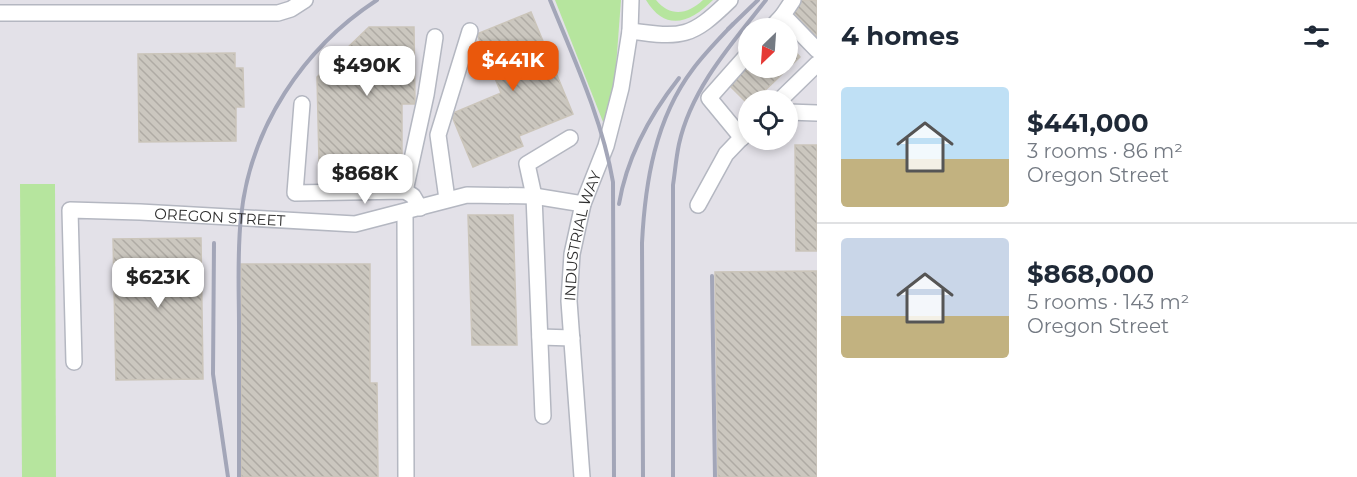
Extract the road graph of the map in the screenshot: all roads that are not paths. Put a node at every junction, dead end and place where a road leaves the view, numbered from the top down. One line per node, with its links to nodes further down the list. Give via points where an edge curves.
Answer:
1 (305, 0): 5 (street, via 278,13)
2 (631, 0): 10 (street, INDUSTRIAL WAY)
3 (730, 0): 10 (street, via 708,22 683,34)
4 (793, 0): 7 (street)
5 (30, 7): 6 (street)
6 (0, 13)
7 (783, 15): 8 (street); 12 (street)
8 (780, 18)
9 (470, 31): 25 (street, via 438,135)
10 (630, 32): 26 (street, INDUSTRIAL WAY, via 609,137)
11 (435, 37): 22 (street)
12 (817, 50)
13 (817, 64): 15 (street)
14 (738, 65): 19 (street, via 709,98)
15 (790, 90)
16 (302, 104): 23 (street)
17 (798, 112): 18 (street)
18 (817, 113)
19 (738, 128)
20 (570, 138): 24 (street, via 527,164)
21 (738, 142): 27 (street, via 726,154)
22 (405, 191): 23 (street); 28 (street, via 413,196)
23 (295, 193): 29 (street)
24 (534, 196): 25 (street, OREGON STREET, via 493,194); 26 (street, OREGON STREET); 30 (street)
25 (447, 199): 28 (street, OREGON STREET)
26 (583, 204): 31 (street, INDUSTRIAL WAY, via 572,254)
27 (698, 205)
28 (412, 210): 29 (street, OREGON STREET, via 355,224); 34 (street)
29 (294, 221): 32 (street, OREGON STREET, via 70,210)
30 (540, 337): 31 (street); 33 (street)
31 (572, 338): 35 (street, INDUSTRIAL WAY)
32 (74, 362)
33 (543, 416)
34 (405, 477)
35 (582, 477)

